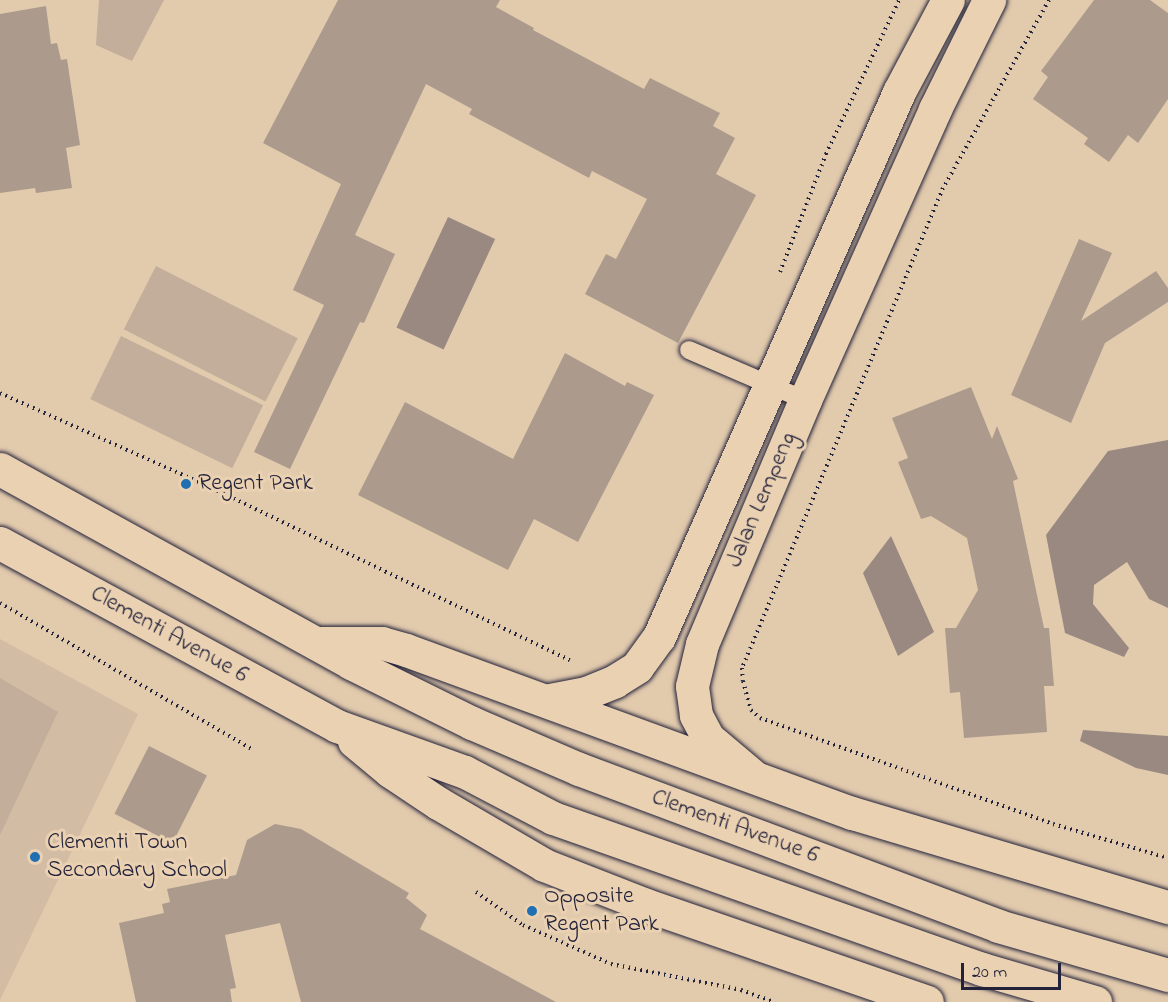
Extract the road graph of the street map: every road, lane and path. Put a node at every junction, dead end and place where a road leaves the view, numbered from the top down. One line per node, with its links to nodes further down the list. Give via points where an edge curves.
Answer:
1 (899, 0): 9 (path, via 826,154)
2 (948, 0): 5 (main road, Jalan Lempeng, via 899,92)
3 (989, 0): 6 (main road, Jalan Lempeng)
4 (1049, 0): 23 (path, via 944,188 742,668 743,681 751,710 760,718 1053,824)
5 (869, 162): 6 (lane); 7 (main road, Jalan Lempeng)
6 (906, 175): 8 (main road, Jalan Lempeng)
7 (850, 205): 8 (lane); 11 (main road, Jalan Lempeng)
8 (888, 214): 13 (main road, Jalan Lempeng)
9 (779, 274)
10 (689, 350): 11 (lane)
11 (770, 385): 13 (lane); 19 (main road, Jalan Lempeng, via 659,637 637,667 615,681 586,693)
12 (0, 393): 18 (path, via 212,488 569,660)
13 (805, 400): 22 (main road, Jalan Lempeng, via 702,644 692,686 696,715 708,738)
14 (0, 469): 17 (main road, Clementi Avenue 6)
15 (0, 543): 20 (main road, Clementi Avenue 6)
16 (0, 603): 21 (path)
17 (317, 643): 19 (main road, Clementi Avenue 6, via 382,643); 26 (main road, Clementi Avenue 6, via 472,723 579,769 998,926)
18 (581, 661)
19 (550, 700): 22 (main road, Clementi Avenue 6)
20 (337, 726): 28 (main road, Clementi Avenue 6, via 390,771 544,865 646,905); 29 (main road, Clementi Avenue 6, via 465,772 553,818 982,969)
21 (254, 750)
22 (752, 775): 25 (main road, Clementi Avenue 6, via 852,813)
23 (1168, 858)
24 (476, 892): 27 (path, via 523,925 611,964 741,990)
25 (1168, 907)
26 (1168, 975)
27 (774, 1002)
28 (927, 1002)
29 (1095, 1002)

